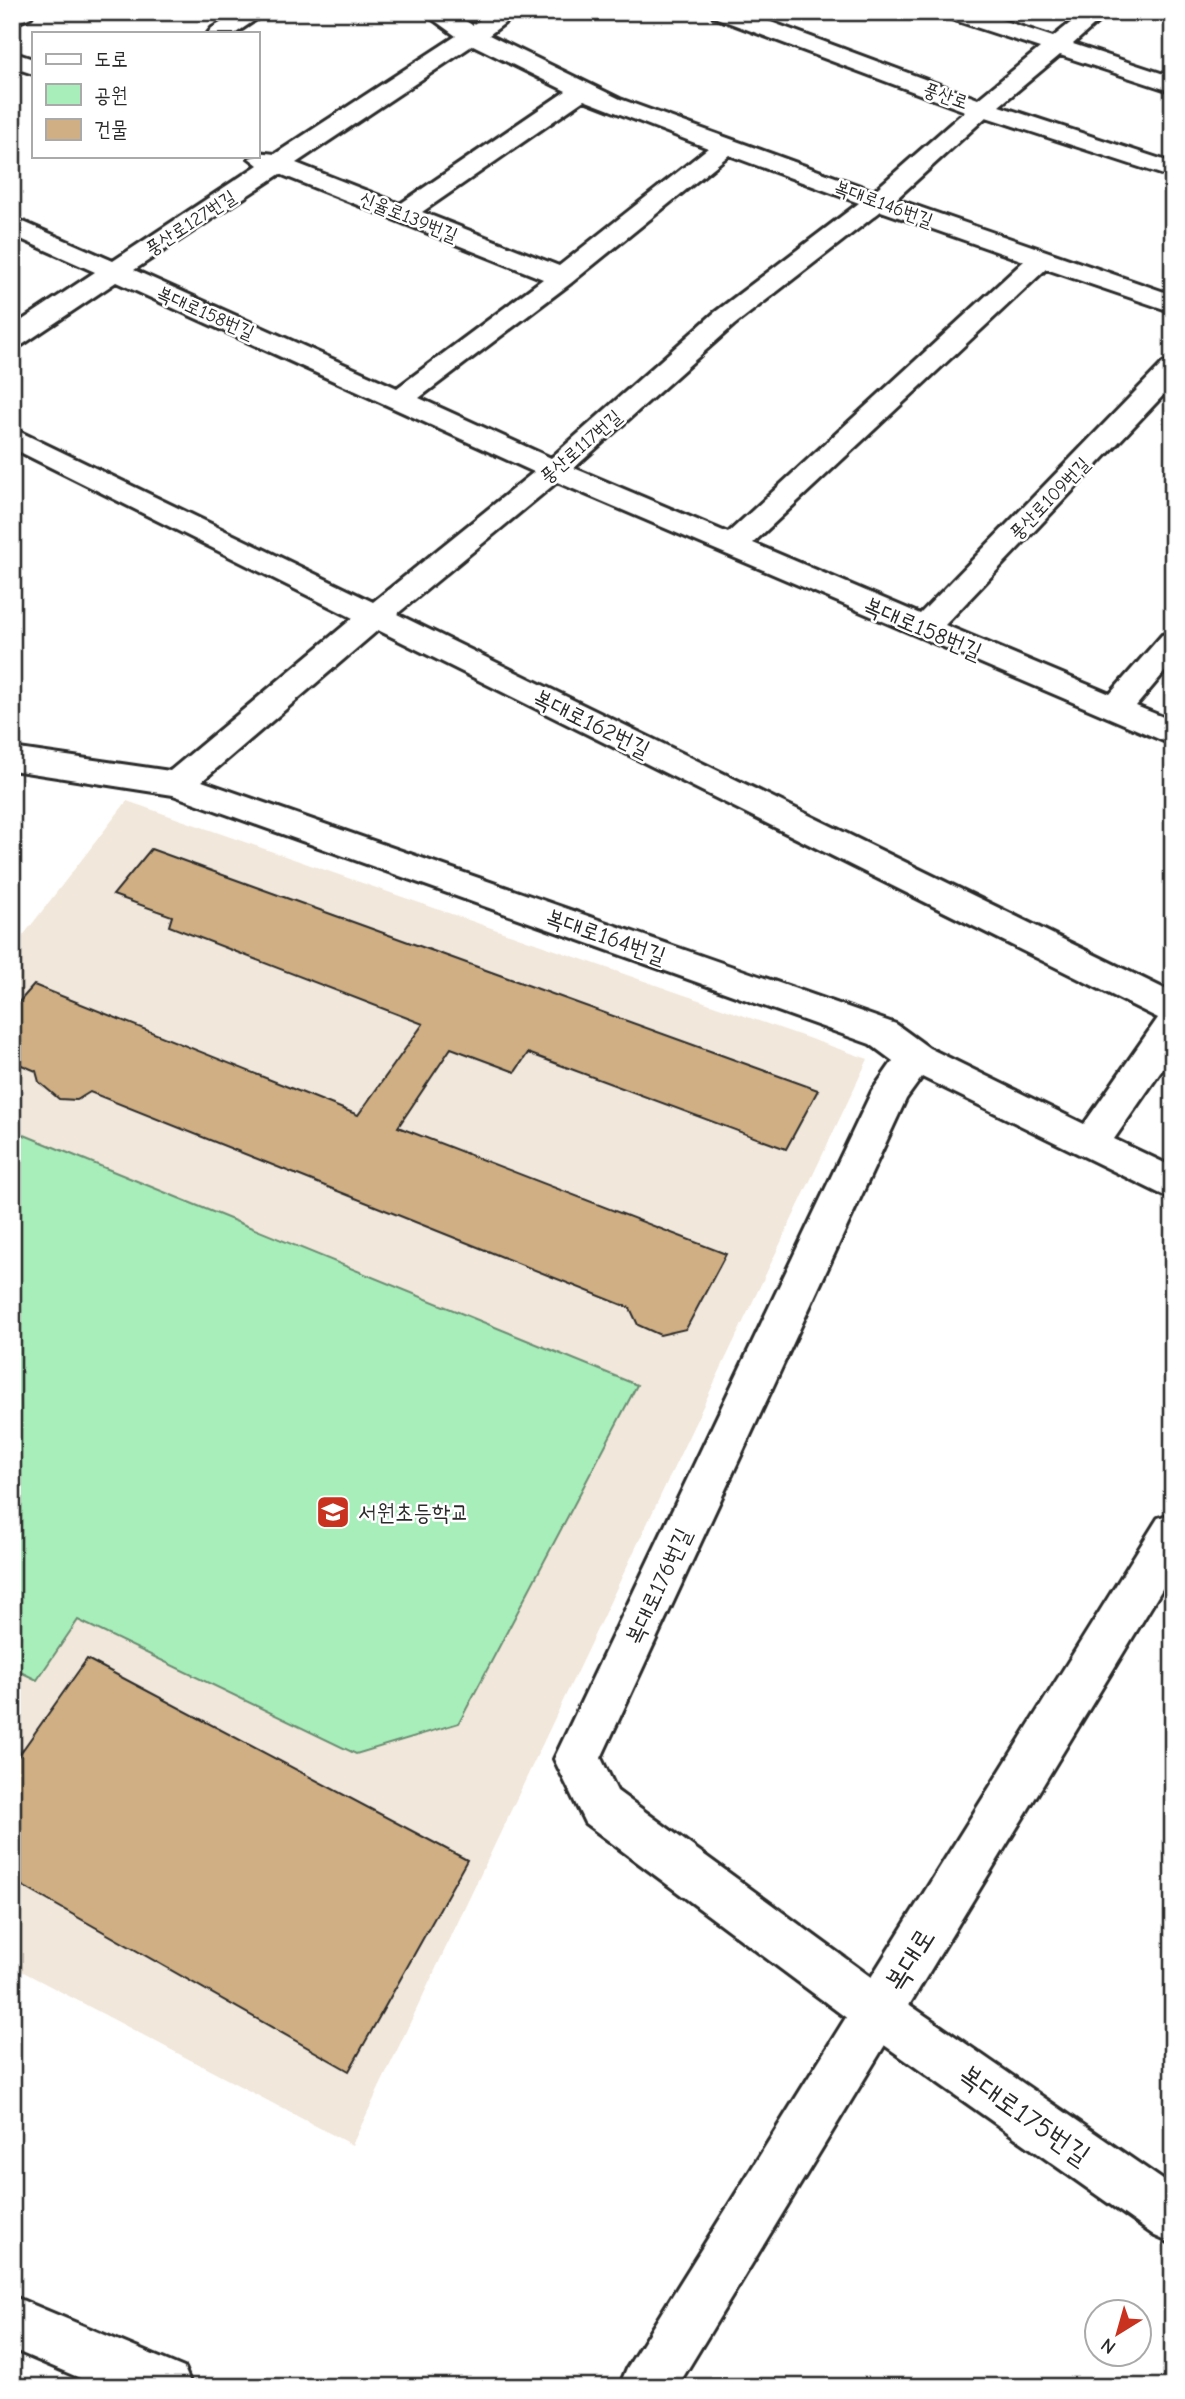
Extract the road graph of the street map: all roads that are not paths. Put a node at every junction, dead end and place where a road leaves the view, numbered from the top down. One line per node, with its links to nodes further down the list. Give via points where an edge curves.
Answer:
1 (23, 12): 8 (street)
2 (256, 12): 9 (street)
3 (434, 12): 10 (street, 복대로146번길)
4 (508, 12): 10 (street, 풍산로127번길)
5 (722, 12): 16 (street, 풍산로)
6 (953, 12): 11 (street)
7 (1098, 12): 11 (street, 풍산로117번길)
8 (12, 18)
9 (222, 32)
10 (471, 35): 15 (street, 복대로146번길); 18 (street, 풍산로127번길)
11 (1057, 47): 14 (street); 16 (street, 풍산로117번길)
12 (12, 59): 13 (street)
13 (32, 67)
14 (1173, 85)
15 (583, 90): 17 (street, 복대로146번길); 21 (street)
16 (982, 108): 19 (street, 풍산로); 20 (street, 풍산로117번길)
17 (727, 145): 20 (street, 복대로146번길); 25 (street)
18 (269, 160): 21 (street, 신율로139번길); 24 (street, 풍산로127번길)
19 (1173, 171)
20 (878, 201): 23 (street, 복대로146번길); 31 (street, 풍산로117번길, via 724,319)
21 (402, 214): 25 (street, 신율로139번길)
22 (12, 225): 24 (street, 복대로158번길)
23 (1042, 258): 26 (street, 복대로146번길); 32 (street)
24 (114, 271): 27 (street, 풍산로127번길); 29 (street, 복대로158번길)
25 (562, 276): 29 (street)
26 (1173, 304)
27 (12, 339)
28 (1173, 369): 34 (street, 풍산로109번길)
29 (399, 400): 31 (street, 복대로158번길)
30 (12, 437): 33 (street, 복대로162번길)
31 (554, 470): 32 (street, 복대로158번길); 33 (street, 풍산로117번길)
32 (732, 546): 34 (street, 복대로158번길)
33 (375, 616): 39 (street, 풍산로117번길); 40 (street, 복대로162번길)
34 (924, 628): 36 (street, 복대로158번길)
35 (1173, 642): 36 (street)
36 (1115, 709): 37 (street, 복대로158번길)
37 (1173, 734)
38 (12, 759): 39 (street, 복대로164번길)
39 (177, 784): 42 (street, 복대로164번길, via 883,1034)
40 (1173, 1009)
41 (1173, 1025): 43 (street)
42 (916, 1058): 43 (street, 복대로164번길); 46 (street, 복대로176번길, via 891,1091 576,1759 601,1807)
43 (1090, 1144): 44 (street, 복대로164번길)
44 (1173, 1185)
45 (1173, 1532): 46 (street, 복대로)
46 (877, 2011): 47 (street, 복대로175번길); 50 (street, 복대로)
47 (1173, 2218)
48 (12, 2322): 49 (street)
49 (165, 2387)
50 (646, 2387)

